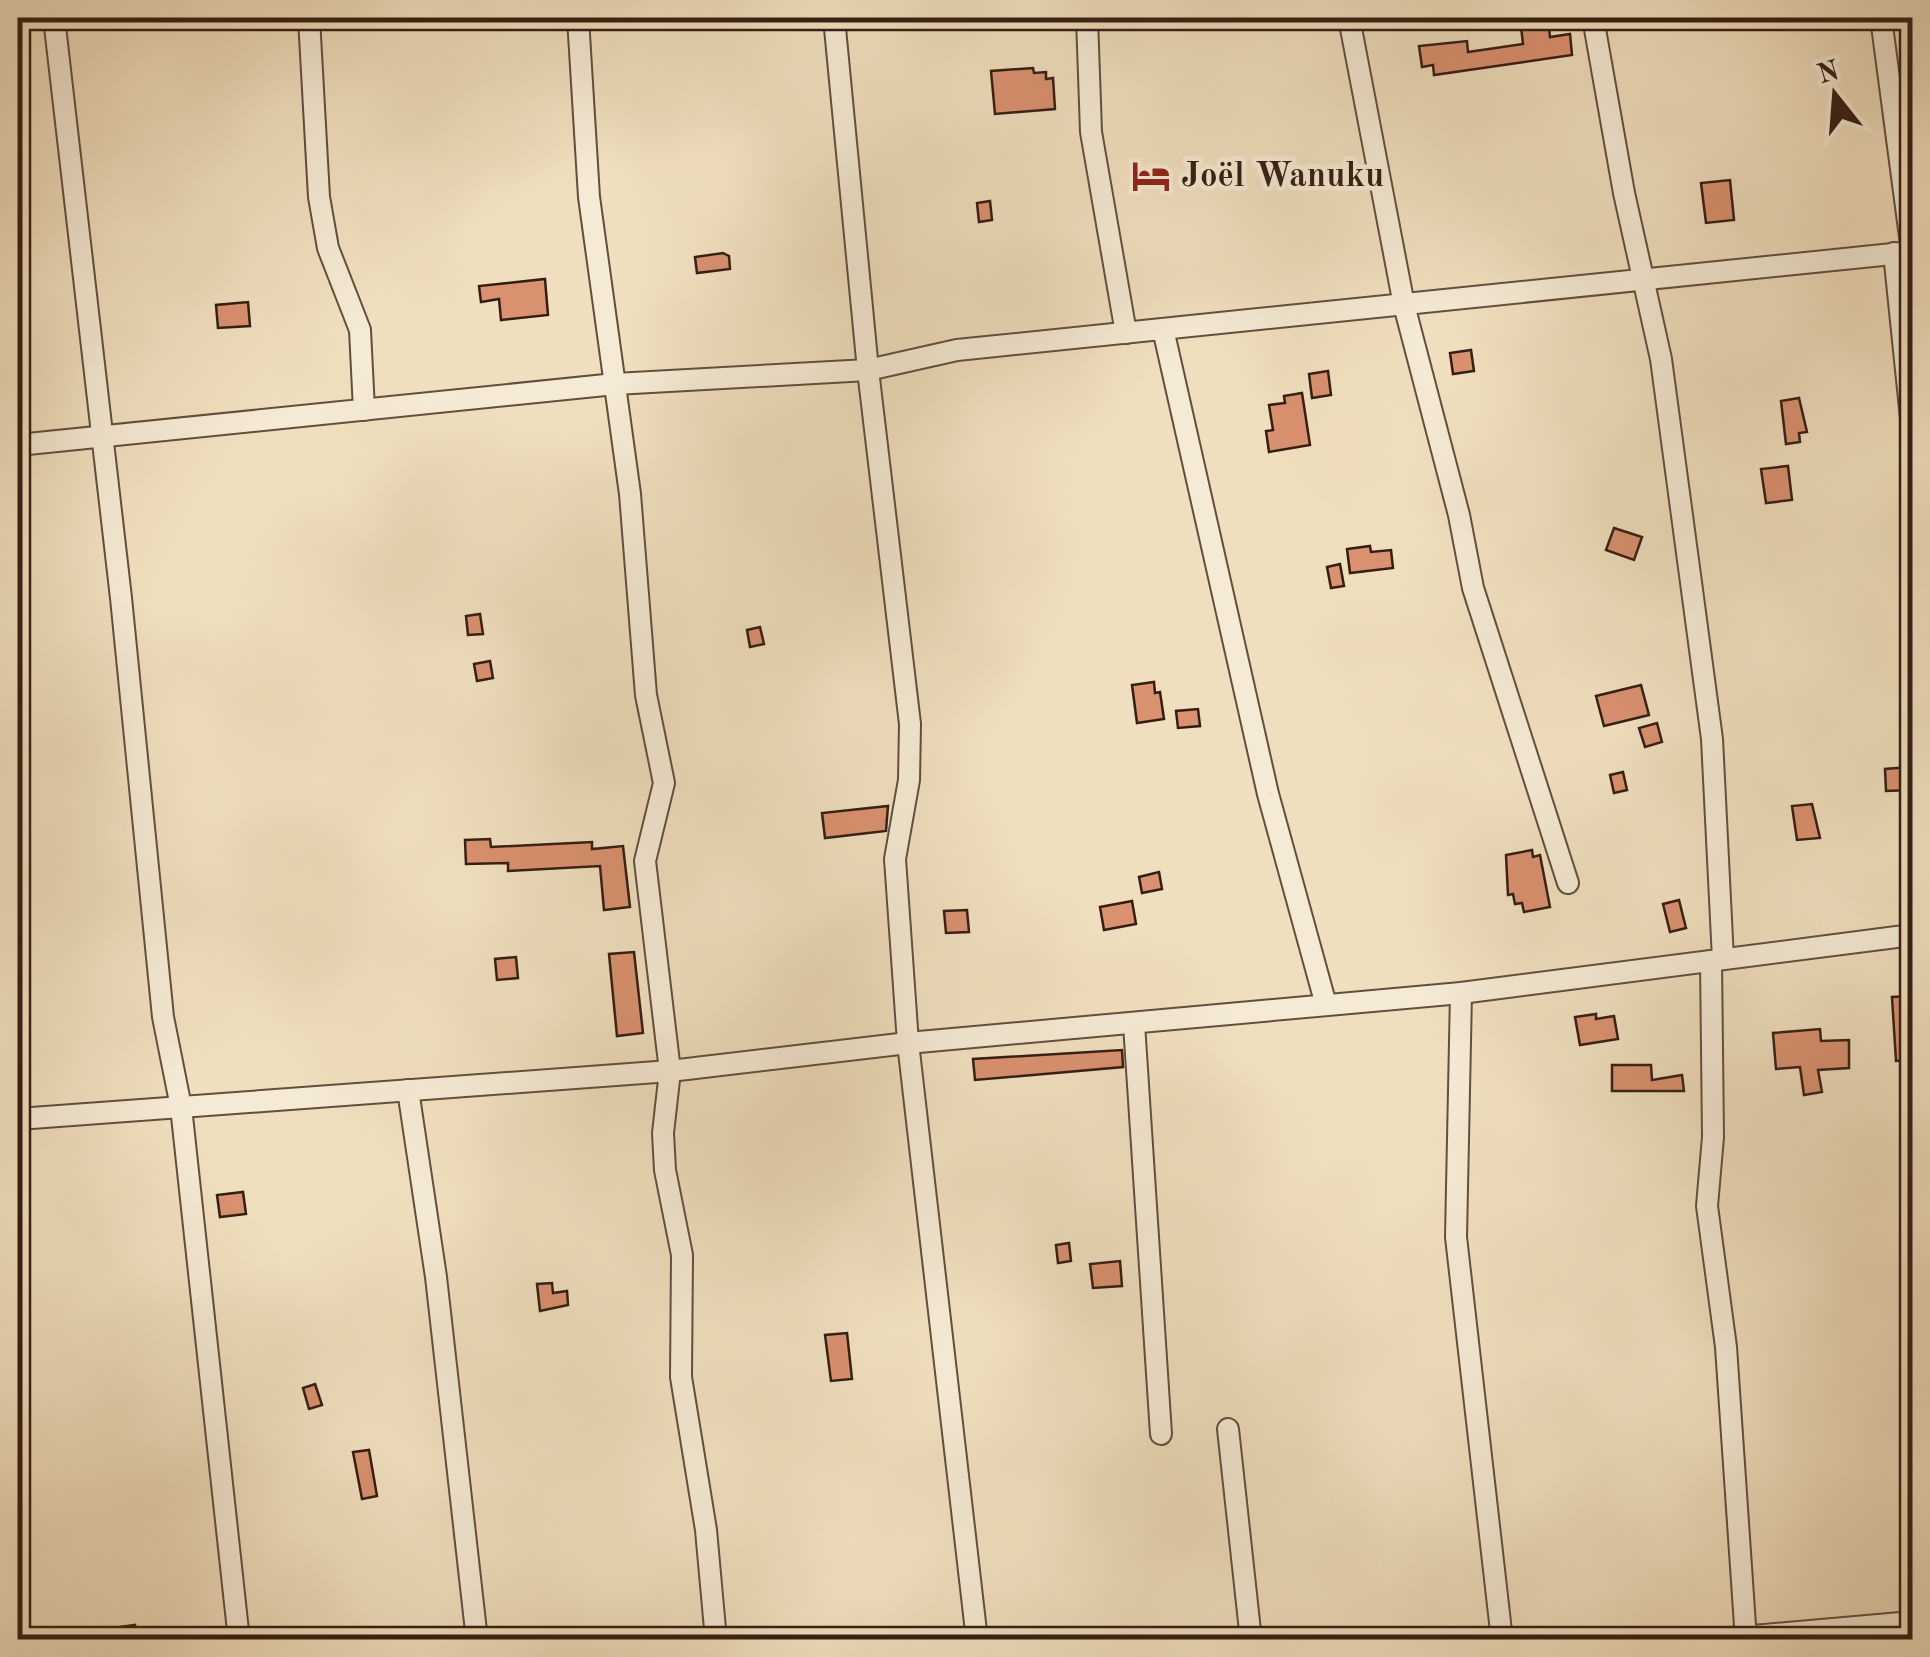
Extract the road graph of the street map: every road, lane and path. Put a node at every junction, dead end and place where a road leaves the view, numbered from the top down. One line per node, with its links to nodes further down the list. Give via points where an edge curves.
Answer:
1 (54, 18): 18 (street)
2 (309, 18): 16 (street, via 318,197 328,248 360,330)
3 (578, 18): 15 (street, via 588,180)
4 (834, 18): 14 (street)
5 (1087, 18): 13 (street, via 1091,132)
6 (1349, 18): 11 (street)
7 (1592, 18): 10 (street)
8 (1881, 18): 9 (street)
9 (1906, 252): 10 (street); 17 (street)
10 (1642, 282): 11 (street); 22 (street, via 1661,359 1712,740)
11 (1404, 305): 12 (street); 20 (street, via 1473,588)
12 (1163, 329): 13 (street); 24 (street, via 1268,794)
13 (1126, 333): 14 (street, via 957,350)
14 (868, 370): 15 (street); 26 (street, via 910,724 896,859)
15 (615, 384): 16 (street); 27 (street, via 646,695 664,782 645,861)
16 (364, 410): 18 (street)
17 (1912, 428)
18 (103, 438): 19 (street); 29 (street, via 163,1017)
19 (18, 445)
20 (1568, 883)
21 (1912, 935): 22 (street)
22 (1717, 960): 23 (street); 34 (street, via 1707,1206 1726,1347)
23 (1461, 993): 24 (street); 40 (street, via 1456,1236)
24 (1326, 1005): 25 (street)
25 (1134, 1024): 26 (street); 32 (street)
26 (908, 1043): 27 (street); 38 (street)
27 (670, 1071): 28 (street); 37 (street, via 663,1133 682,1255 681,1377)
28 (408, 1090): 29 (street); 36 (street)
29 (181, 1107): 30 (street); 35 (street)
30 (18, 1120)
31 (1228, 1429): 39 (street)
32 (1161, 1434)
33 (1912, 1622): 34 (street)
34 (1746, 1638): 41 (street)
35 (239, 1640)
36 (477, 1640)
37 (716, 1640)
38 (977, 1640)
39 (1250, 1640)
40 (1502, 1640)
41 (1707, 1640)

